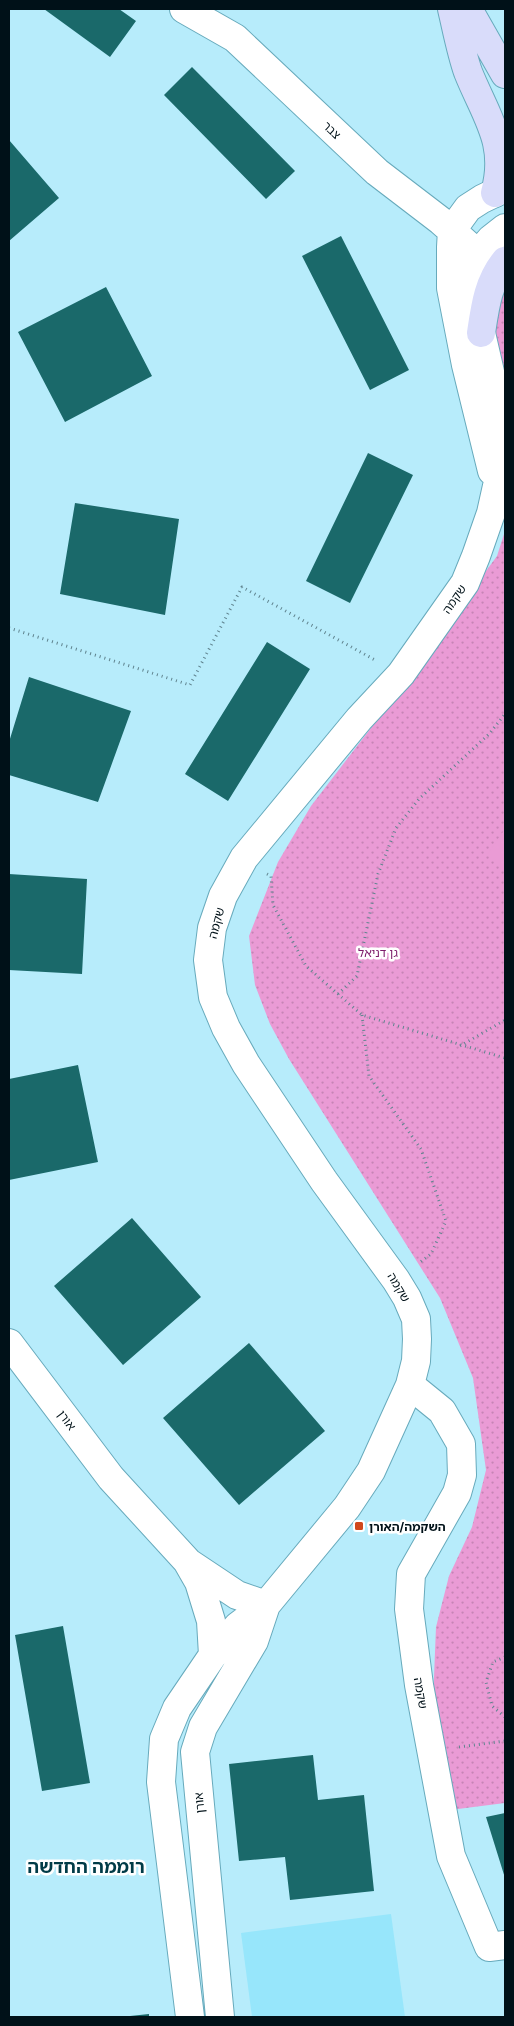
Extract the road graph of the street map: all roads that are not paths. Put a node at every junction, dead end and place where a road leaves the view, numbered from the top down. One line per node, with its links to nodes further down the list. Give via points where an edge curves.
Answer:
1 (184, 9): 7 (street, צבר, via 235,38 376,172)
2 (452, 9): 5 (main road, via 468,70 499,150)
3 (468, 9): 4 (main road)
4 (505, 74)
5 (500, 191): 7 (street, via 468,208)
6 (505, 228): 8 (street, שקמה)
7 (452, 230): 8 (street, צבר); 11 (street, שקמה, via 451,288)
8 (478, 254): 10 (street, שקמה, via 471,276 470,294)
9 (505, 261): 10 (main road, via 492,280)
10 (481, 333): 11 (street, שקמה, via 502,424 503,446)
11 (497, 490): 13 (street, שקמה, via 465,583 401,674 359,719 244,858 223,896 212,928 208,960 214,996 226,1028 246,1064 407,1298 416,1319 417,1340)
12 (9, 1344): 14 (street, אורן, via 111,1478)
13 (410, 1385): 15 (street, שקמה, via 371,1471 347,1507); 17 (street, שקמה, via 442,1411 461,1444 462,1475 456,1493 411,1574 409,1608 419,1685 450,1856 490,1947)
14 (187, 1562): 15 (street, אורן, via 237,1595); 16 (street, אורן, via 199,1582 209,1612)
15 (266, 1605): 16 (street, via 238,1626); 19 (street, אורן, via 254,1641 203,1727 195,1752)
16 (214, 1655): 18 (street, via 177,1708 164,1739 162,1782)
17 (505, 1945)
18 (190, 2017)
19 (220, 2017)

